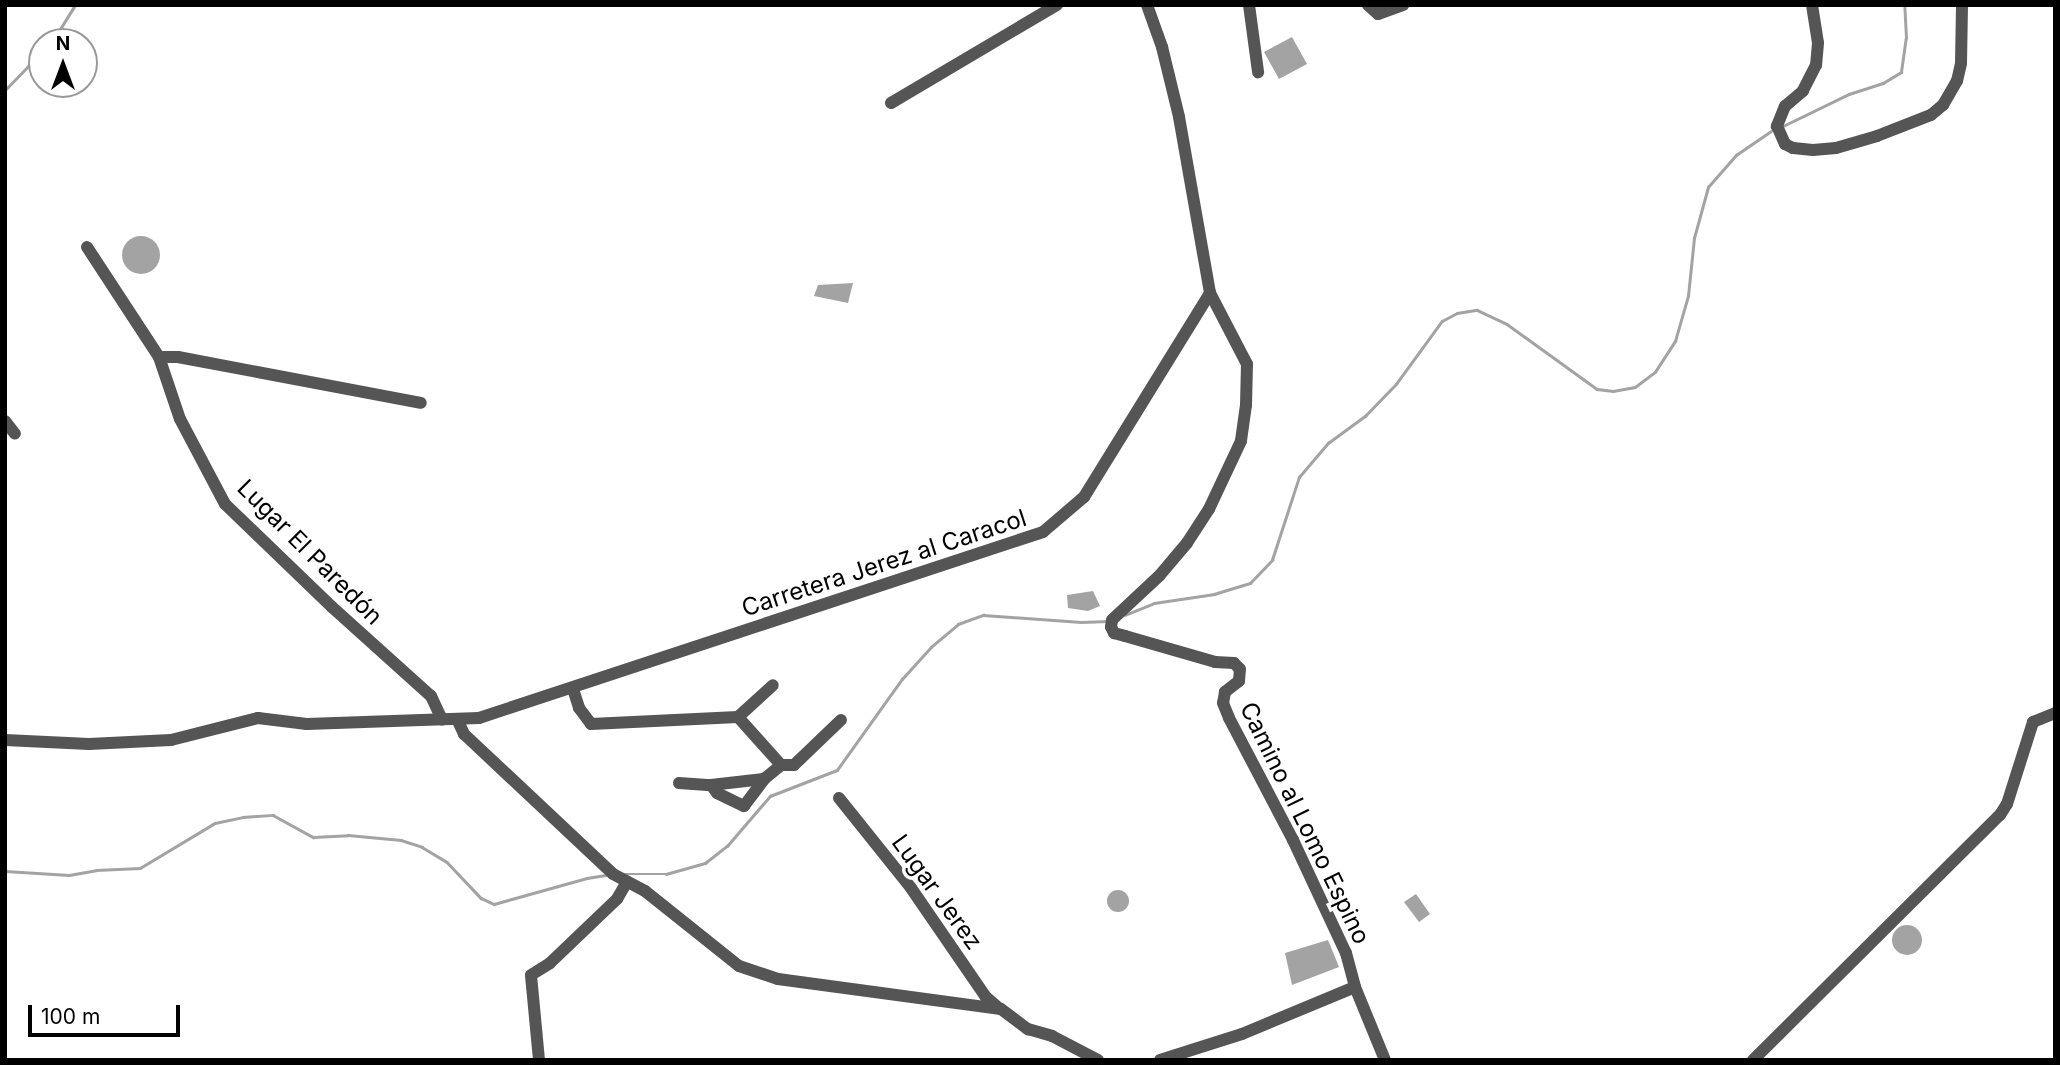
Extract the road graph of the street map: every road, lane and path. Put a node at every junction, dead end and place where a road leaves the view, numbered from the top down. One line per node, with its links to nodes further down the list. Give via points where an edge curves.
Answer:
1 (1057, 5): 9 (street)
2 (1147, 5): 11 (street, via 1163,47 1179,117)
3 (1249, 5): 8 (street)
4 (1368, 5): 5 (street, via 1378,14)
5 (1403, 5)
6 (1812, 5): 7 (street, via 1816,65 1777,125 1785,144 1813,150 1877,136 1931,115 1943,105 1961,63)
7 (1962, 5)
8 (1258, 72)
9 (891, 103)
10 (86, 247): 12 (street, Lugar El Paredón)
11 (1210, 293): 17 (street, Carretera Jerez al Caracol, via 1084,497 1043,532); 30 (street, Camino al Lomo Espino, via 1247,363 1241,441 1187,543 1160,576 1112,620 1111,627 1114,633 1215,662 1234,663 1240,669 1239,681 1225,692 1223,703 1346,953)
12 (159, 357): 13 (street); 21 (street, Lugar El Paredón, via 180,419 225,504 432,696)
13 (421, 404)
14 (5, 421): 15 (street)
15 (15, 434)
16 (773, 685): 19 (street)
17 (573, 689): 19 (street, via 591,724); 20 (street, Carretera Jerez al Caracol, via 479,718)
18 (2055, 713): 36 (street, via 2033,722 2000,815)
19 (738, 717): 24 (street)
20 (457, 719): 21 (street, Carretera Jerez al Caracol); 29 (street, via 464,734 516,785)
21 (442, 720): 23 (street, Carretera Jerez al Caracol, via 307,724 246,719 171,740 89,744)
22 (841, 720): 24 (street, via 794,765)
23 (5, 740)
24 (781, 765): 25 (street)
25 (764, 779): 27 (street); 27 (street, via 744,806)
26 (679, 783): 27 (street)
27 (711, 785)
28 (839, 798): 31 (street, Lugar Jerez, via 911,888 986,997)
29 (627, 882): 31 (street, via 645,891 739,966 758,975); 32 (street, via 608,908 550,963 530,975)
30 (1355, 987): 34 (street, via 1242,1034); 35 (street, Camino al Lomo Espino)
31 (1001, 1009): 33 (street, Lugar Jerez, via 1028,1029)
32 (539, 1060)
33 (1098, 1060)
34 (1160, 1060)
35 (1385, 1060)
36 (1753, 1060)

